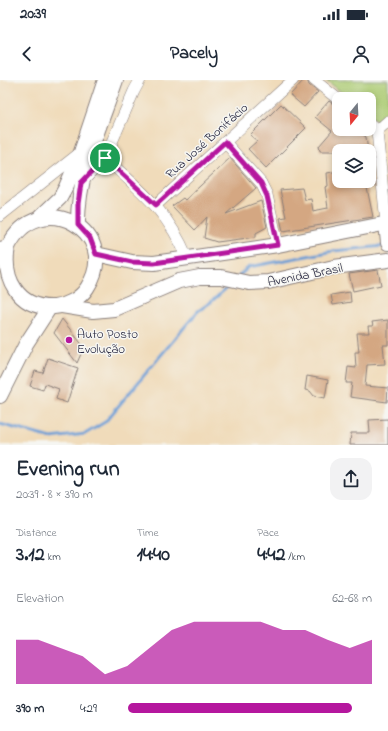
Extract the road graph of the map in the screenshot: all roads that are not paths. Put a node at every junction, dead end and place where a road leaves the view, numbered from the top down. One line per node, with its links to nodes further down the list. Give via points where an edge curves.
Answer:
1 (105, 80): 11 (main road)
2 (116, 80): 13 (main road)
3 (140, 80): 12 (street)
4 (293, 80): 10 (street, Rua José Bonifácio)
5 (314, 80): 6 (street)
6 (332, 94)
7 (388, 121): 8 (street)
8 (376, 127)
9 (374, 136): 18 (street)
10 (225, 142): 14 (street, Rua José Bonifácio); 19 (street, via 261,183 267,196)
11 (81, 152): 15 (street); 16 (main road, via 60,198)
12 (105, 158): 13 (street); 14 (street)
13 (81, 183): 17 (main road)
14 (156, 205): 22 (street, via 177,233)
15 (0, 216)
16 (40, 217): 17 (main road, via 53,216); 20 (main road, via 20,228)
17 (78, 225): 21 (main road, via 90,238)
18 (387, 230): 19 (main road)
19 (278, 245): 22 (main road)
20 (4, 248): 24 (main road)
21 (96, 254): 22 (main road, via 132,262 154,263); 25 (main road, via 94,274 85,292 75,300)
22 (187, 257)
23 (388, 260): 25 (main road, Avenida Brasil, via 334,268 283,280 249,283 221,277 200,277 179,281 114,309 94,311)
24 (7, 286): 25 (main road, via 29,302)
25 (56, 306): 26 (main road, via 26,344)
26 (0, 396)

